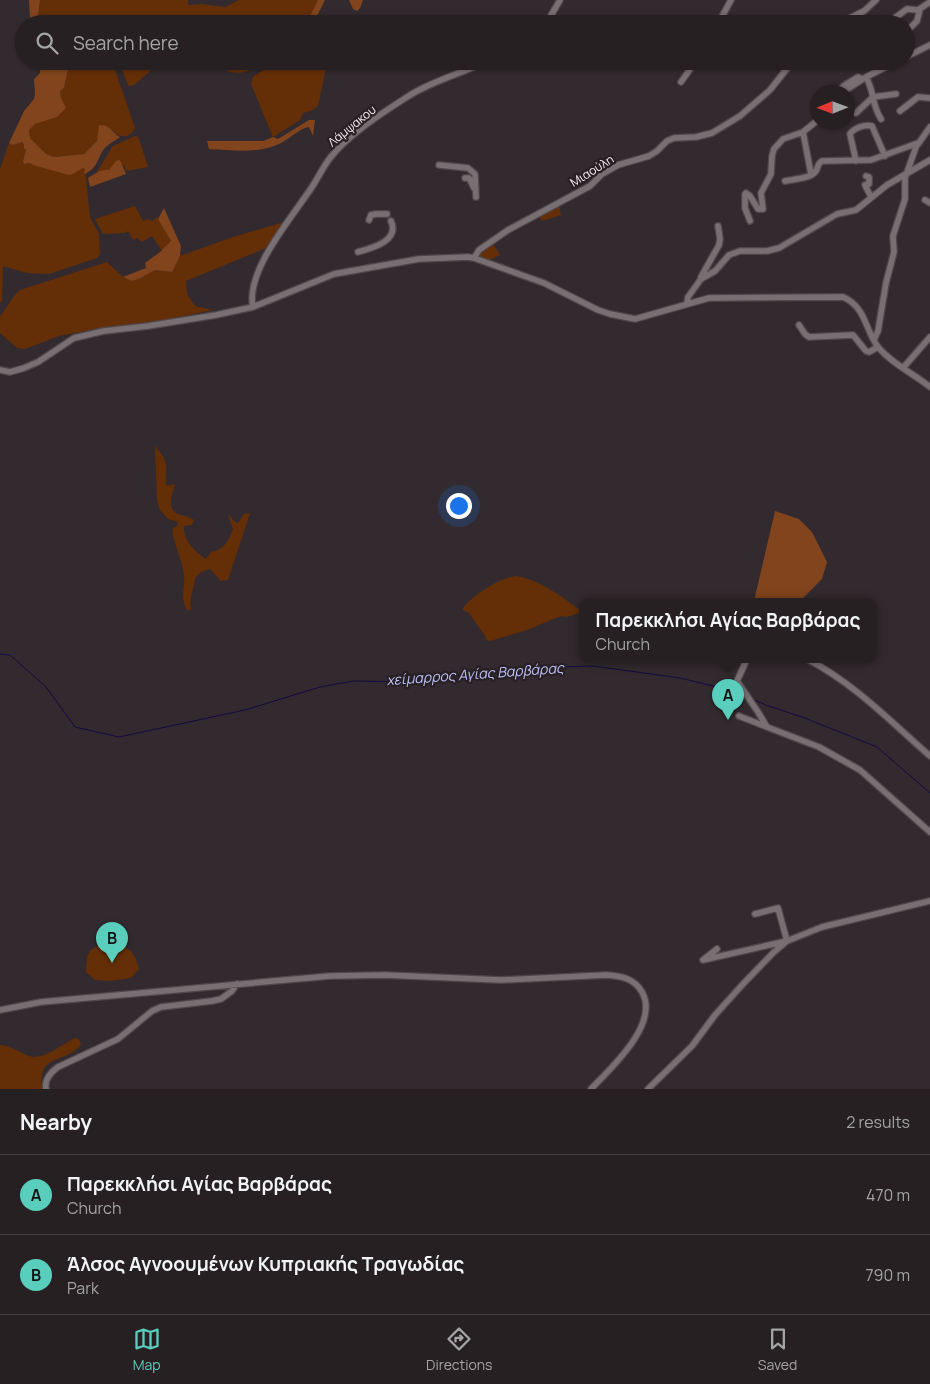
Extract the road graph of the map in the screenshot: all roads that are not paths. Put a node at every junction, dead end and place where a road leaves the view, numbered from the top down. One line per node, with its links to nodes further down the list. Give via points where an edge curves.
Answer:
1 (560, 0): 7 (street)
2 (730, 0): 6 (street)
3 (876, 0): 8 (street)
4 (930, 2): 5 (street)
5 (920, 9): 9 (street, via 907,9); 10 (street)
6 (724, 13)
7 (551, 15)
8 (856, 15)
9 (899, 15)
10 (915, 23)
11 (930, 45): 12 (street)
12 (915, 52)
13 (467, 70): 50 (street, Λάμψακου, via 410,95 365,125 330,158 266,253 253,289)
14 (690, 70): 18 (street)
15 (786, 70): 47 (street, Μιαούλη, via 770,90 740,116 712,133 674,138 649,156 618,165 590,186 508,230 479,250)
16 (880, 70): 17 (street)
17 (864, 78): 19 (street, via 858,77); 20 (street); 22 (street, via 872,89)
18 (681, 82)
19 (846, 85)
20 (854, 85)
21 (896, 94): 22 (street)
22 (873, 97): 25 (street); 26 (street)
23 (930, 98): 24 (street, via 918,97)
24 (900, 111)
25 (855, 113)
26 (882, 119)
27 (810, 126): 29 (street)
28 (930, 127): 30 (street)
29 (803, 132): 35 (street); 44 (street, via 788,136 774,149 771,174 761,193 762,210 745,194)
30 (918, 143): 31 (street); 36 (street)
31 (885, 156): 33 (street); 33 (street, via 872,126 868,125 850,134)
32 (930, 160): 36 (street)
33 (856, 162): 35 (street, via 822,161)
34 (439, 166): 38 (street, via 468,168 475,174 476,198 470,178)
35 (811, 174): 39 (street)
36 (905, 175): 40 (street, via 887,184); 53 (street, via 904,199 893,236 894,252)
37 (866, 176): 40 (street, via 869,184 862,186)
38 (465, 178)
39 (785, 181)
40 (871, 198): 48 (street, via 856,210 837,214 779,248 732,253 715,271)
41 (386, 214): 42 (street, via 371,215)
42 (369, 220)
43 (391, 221): 46 (street, via 391,237 382,244)
44 (750, 221)
45 (718, 226): 48 (street, via 719,245)
46 (358, 252)
47 (474, 258): 49 (street, via 622,317 635,319); 50 (street, via 419,259 334,274)
48 (700, 279): 49 (street, via 688,297)
49 (688, 303): 53 (street, via 709,298 842,297 859,309)
50 (253, 307): 56 (street, via 90,333 66,342 24,368 10,372)
51 (799, 325): 54 (street, via 809,337 852,335 866,351)
52 (930, 337): 55 (street)
53 (874, 340): 54 (street)
54 (878, 347): 55 (street)
55 (903, 368): 57 (street)
56 (0, 370)
57 (930, 387)
58 (745, 663): 61 (street, via 737,681)
59 (815, 663): 62 (street, via 852,687)
60 (739, 716): 61 (street)
61 (766, 727): 63 (street, via 820,747 846,761)
62 (930, 756)
63 (930, 832)
64 (930, 900): 66 (street, via 822,927)
65 (755, 914): 66 (street, via 778,908)
66 (787, 942): 67 (street, via 703,960); 72 (street, via 755,971 692,1046)
67 (716, 949)
68 (237, 984): 69 (street, via 41,1002); 70 (street, via 220,999 152,1011 118,1039 51,1072); 71 (street, via 307,977 385,975 501,980 621,976 639,987 647,1006 646,1015 629,1046)
69 (0, 1010)
70 (46, 1089)
71 (591, 1089)
72 (648, 1089)

